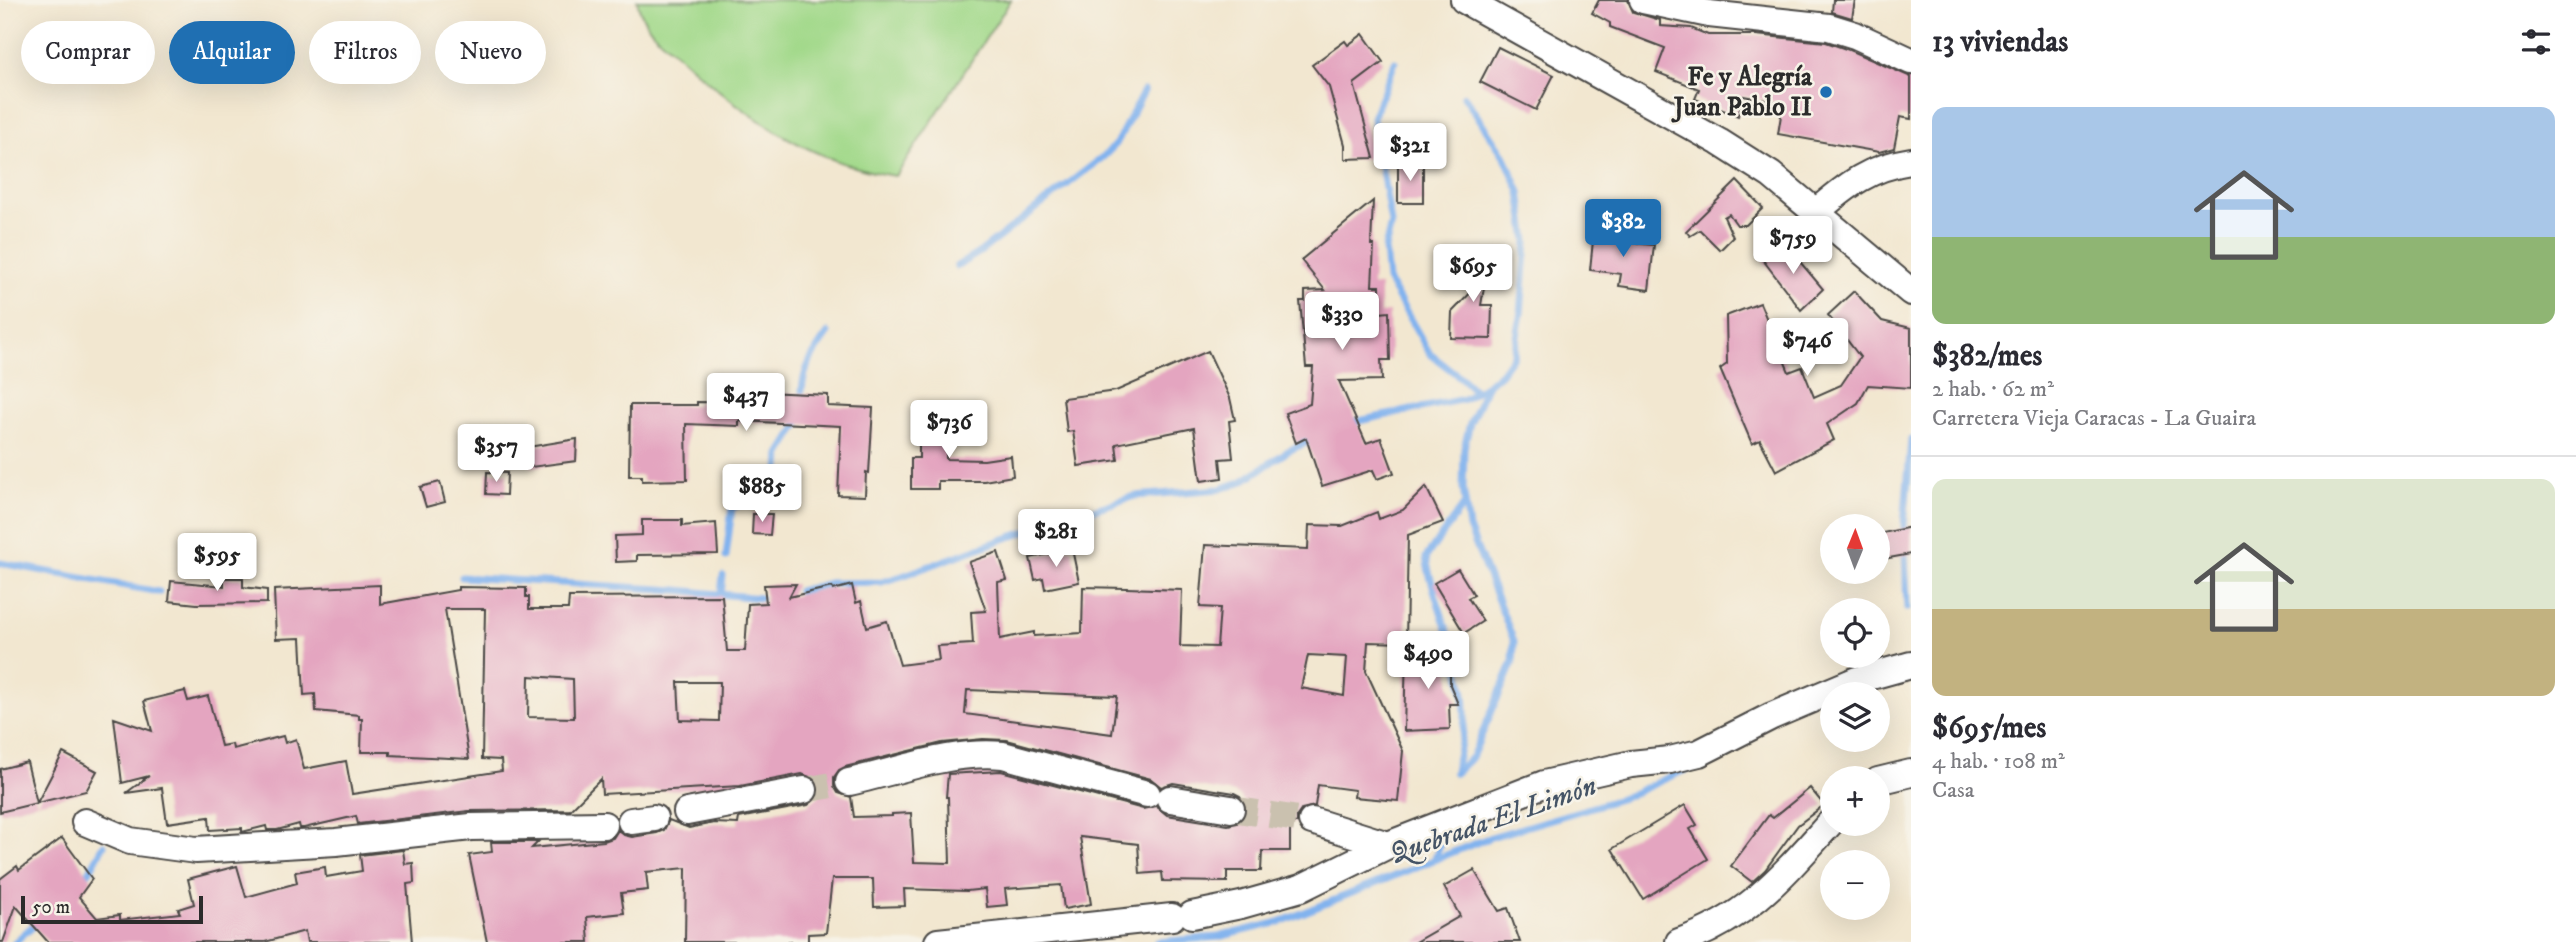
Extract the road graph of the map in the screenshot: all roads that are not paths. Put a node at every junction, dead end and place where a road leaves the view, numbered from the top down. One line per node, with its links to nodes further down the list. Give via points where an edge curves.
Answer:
1 (1464, 0): 5 (street, via 1719,142 1771,175)
2 (1643, 0): 3 (street, via 1709,14 1829,27)
3 (1911, 61)
4 (1911, 161): 5 (street, via 1863,175)
5 (1816, 212): 6 (street)
6 (1911, 292)
7 (1911, 665): 18 (street, via 1857,680 1699,753 1544,784)
8 (1911, 772): 9 (street)
9 (1890, 778)
10 (849, 782): 12 (street, via 941,759 1003,755 1158,796)
11 (804, 790): 13 (street)
12 (1231, 809)
13 (687, 811)
14 (1312, 821): 18 (street)
15 (85, 822): 16 (street, via 130,841 196,850 336,842 471,827)
16 (604, 825)
17 (1820, 834): 20 (street, via 1748,907 1719,926)
18 (1388, 845): 19 (street, via 1301,888 1241,905 1182,916)
19 (937, 942)
20 (1679, 942)

